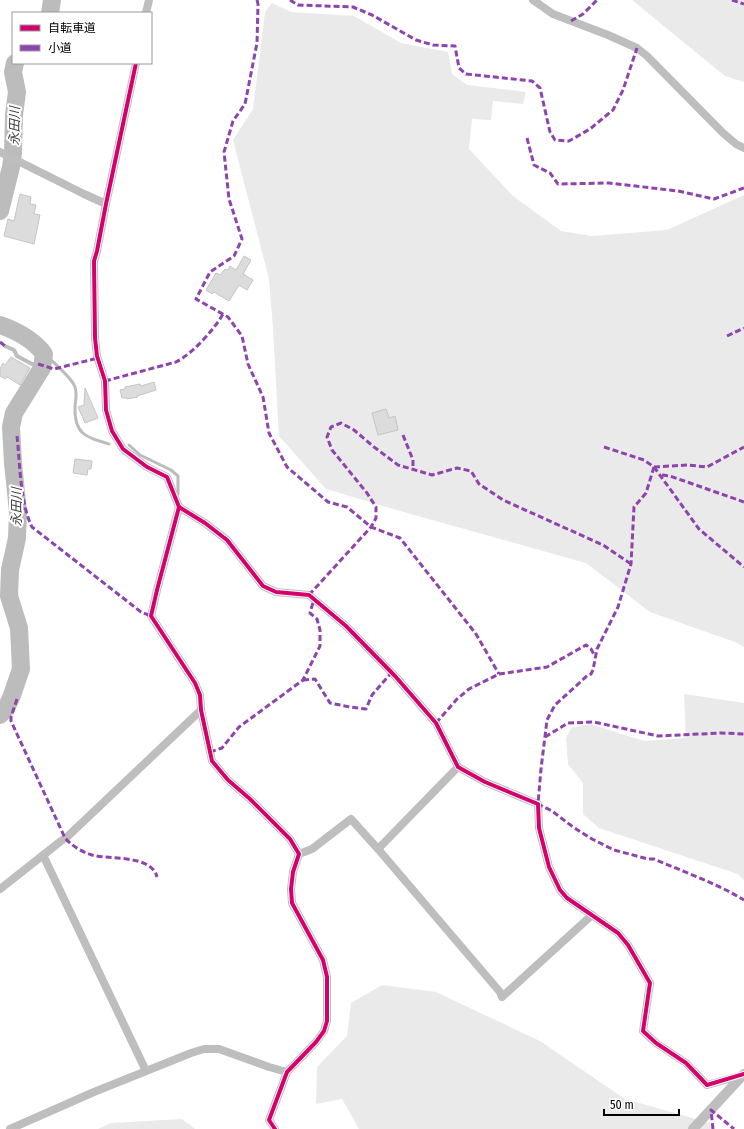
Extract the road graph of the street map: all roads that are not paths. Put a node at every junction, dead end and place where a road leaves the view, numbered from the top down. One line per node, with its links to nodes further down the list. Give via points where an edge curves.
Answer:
1 (149, 0): 3 (street)
2 (533, 0): 5 (street, via 553,14 637,48 722,133)
3 (146, 12)
4 (136, 64): 7 (street)
5 (744, 148)
6 (1, 153): 7 (street)
7 (106, 204): 10 (street, via 94,261 95,338 97,356 105,381 106,410 112,431 123,449 147,467 167,477)
8 (5, 346): 9 (lane, via 14,350 22,359)
9 (38, 364)
10 (179, 507): 11 (street, via 151,616 194,683 200,695); 12 (street, via 227,540 263,586 276,592 309,595 346,626 436,723)
11 (201, 710): 14 (street, via 212,761 228,780 290,839); 15 (street, via 67,838)
12 (458, 767): 13 (street); 17 (street, via 485,782 538,804 539,828 548,867 567,898)
13 (378, 849): 14 (street, via 351,819 312,849); 17 (street, via 502,997)
14 (298, 854): 19 (street, via 293,872 292,903 323,960 327,977 328,1010 324,1031)
15 (43, 855): 16 (street); 18 (street)
16 (0, 889)
17 (592, 915): 20 (street, via 618,933 650,983 644,1031 656,1043 686,1063 707,1085)
18 (146, 1071): 19 (street, via 211,1048); 21 (street)
19 (287, 1072): 22 (street, via 269,1120)
20 (744, 1075): 23 (street)
21 (10, 1129)
22 (275, 1129)
23 (693, 1129)

